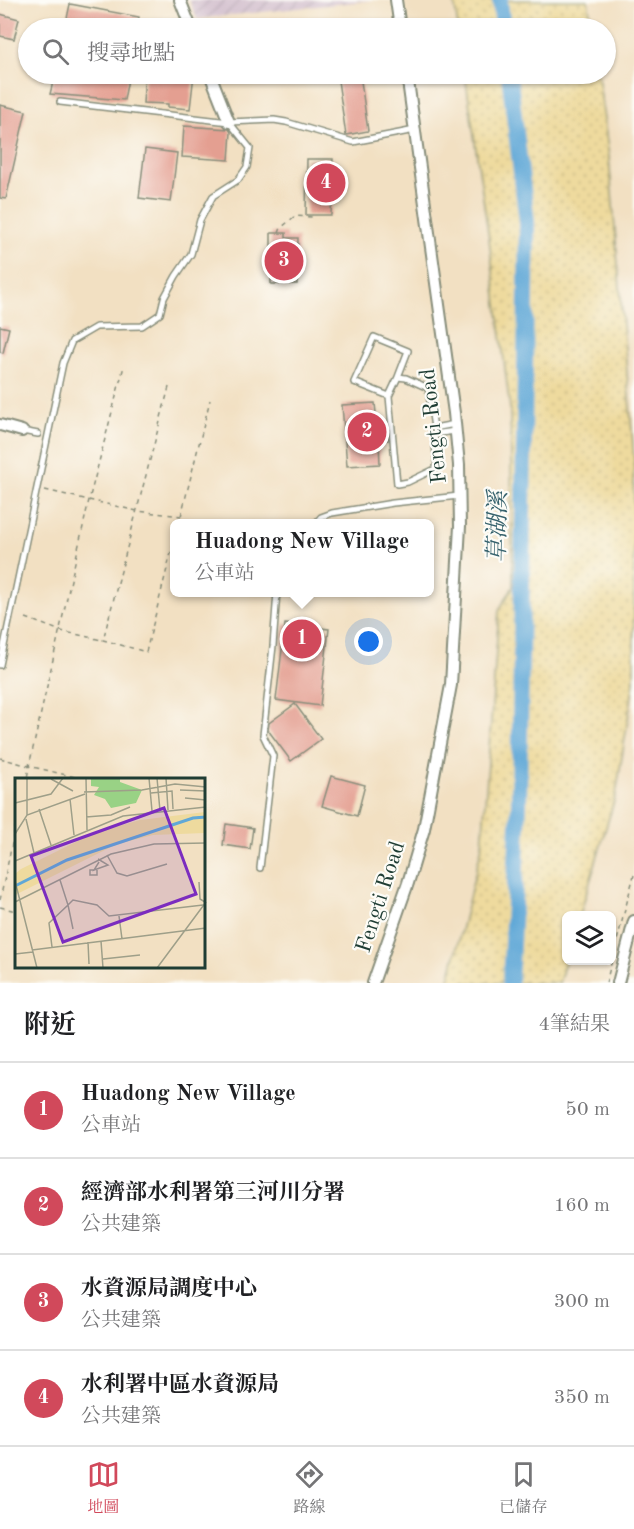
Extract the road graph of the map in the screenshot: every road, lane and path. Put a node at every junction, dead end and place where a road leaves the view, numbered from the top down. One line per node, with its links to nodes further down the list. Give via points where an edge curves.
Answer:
1 (180, 0): 3 (street)
2 (396, 0): 4 (street)
3 (187, 18)
4 (399, 18)
5 (214, 84): 8 (street)
6 (408, 84): 9 (street, Fengti Road)
7 (60, 102): 8 (lane)
8 (229, 122): 9 (lane, via 274,120 353,142); 33 (lane, via 250,148 247,167 238,180 213,196 200,220 191,254 164,298 160,314 142,326 96,327 72,341 63,363)
9 (415, 130): 18 (street, Fengti Road)
10 (312, 215): 11 (path, via 295,216)
11 (279, 233)
12 (124, 366): 23 (path)
13 (398, 377): 15 (lane); 15 (lane, via 408,351 374,337 354,382); 18 (lane, via 428,388 434,428)
14 (169, 387): 24 (path)
15 (389, 396): 18 (lane, via 397,484 435,470 434,434)
16 (210, 400): 25 (path)
17 (0, 425): 19 (street)
18 (455, 428): 22 (street, Fengti Road)
19 (22, 430): 20 (lane)
20 (38, 434)
21 (44, 490): 23 (path)
22 (460, 496): 27 (lane, via 393,503 332,513); 47 (street, Fengti Road, via 450,686 435,778 408,883)
23 (89, 500): 24 (path); 31 (path)
24 (137, 511): 25 (path); 32 (path)
25 (181, 516): 26 (path)
26 (180, 519)
27 (319, 519)
28 (170, 557): 32 (path, via 146,652)
29 (277, 597): 39 (lane, via 263,735 273,756)
30 (26, 618): 31 (path)
31 (61, 631): 32 (path); 35 (path)
32 (103, 640)
33 (0, 665)
34 (0, 758): 35 (path)
35 (29, 766): 36 (path); 37 (path)
36 (27, 778)
37 (76, 778)
38 (15, 830): 42 (path)
39 (260, 868)
40 (634, 875): 41 (path)
41 (632, 890): 48 (path)
42 (0, 900)
43 (0, 908): 44 (path)
44 (15, 911)
45 (634, 921): 46 (street)
46 (630, 951): 49 (street)
47 (373, 983)
48 (606, 983)
49 (618, 983)

